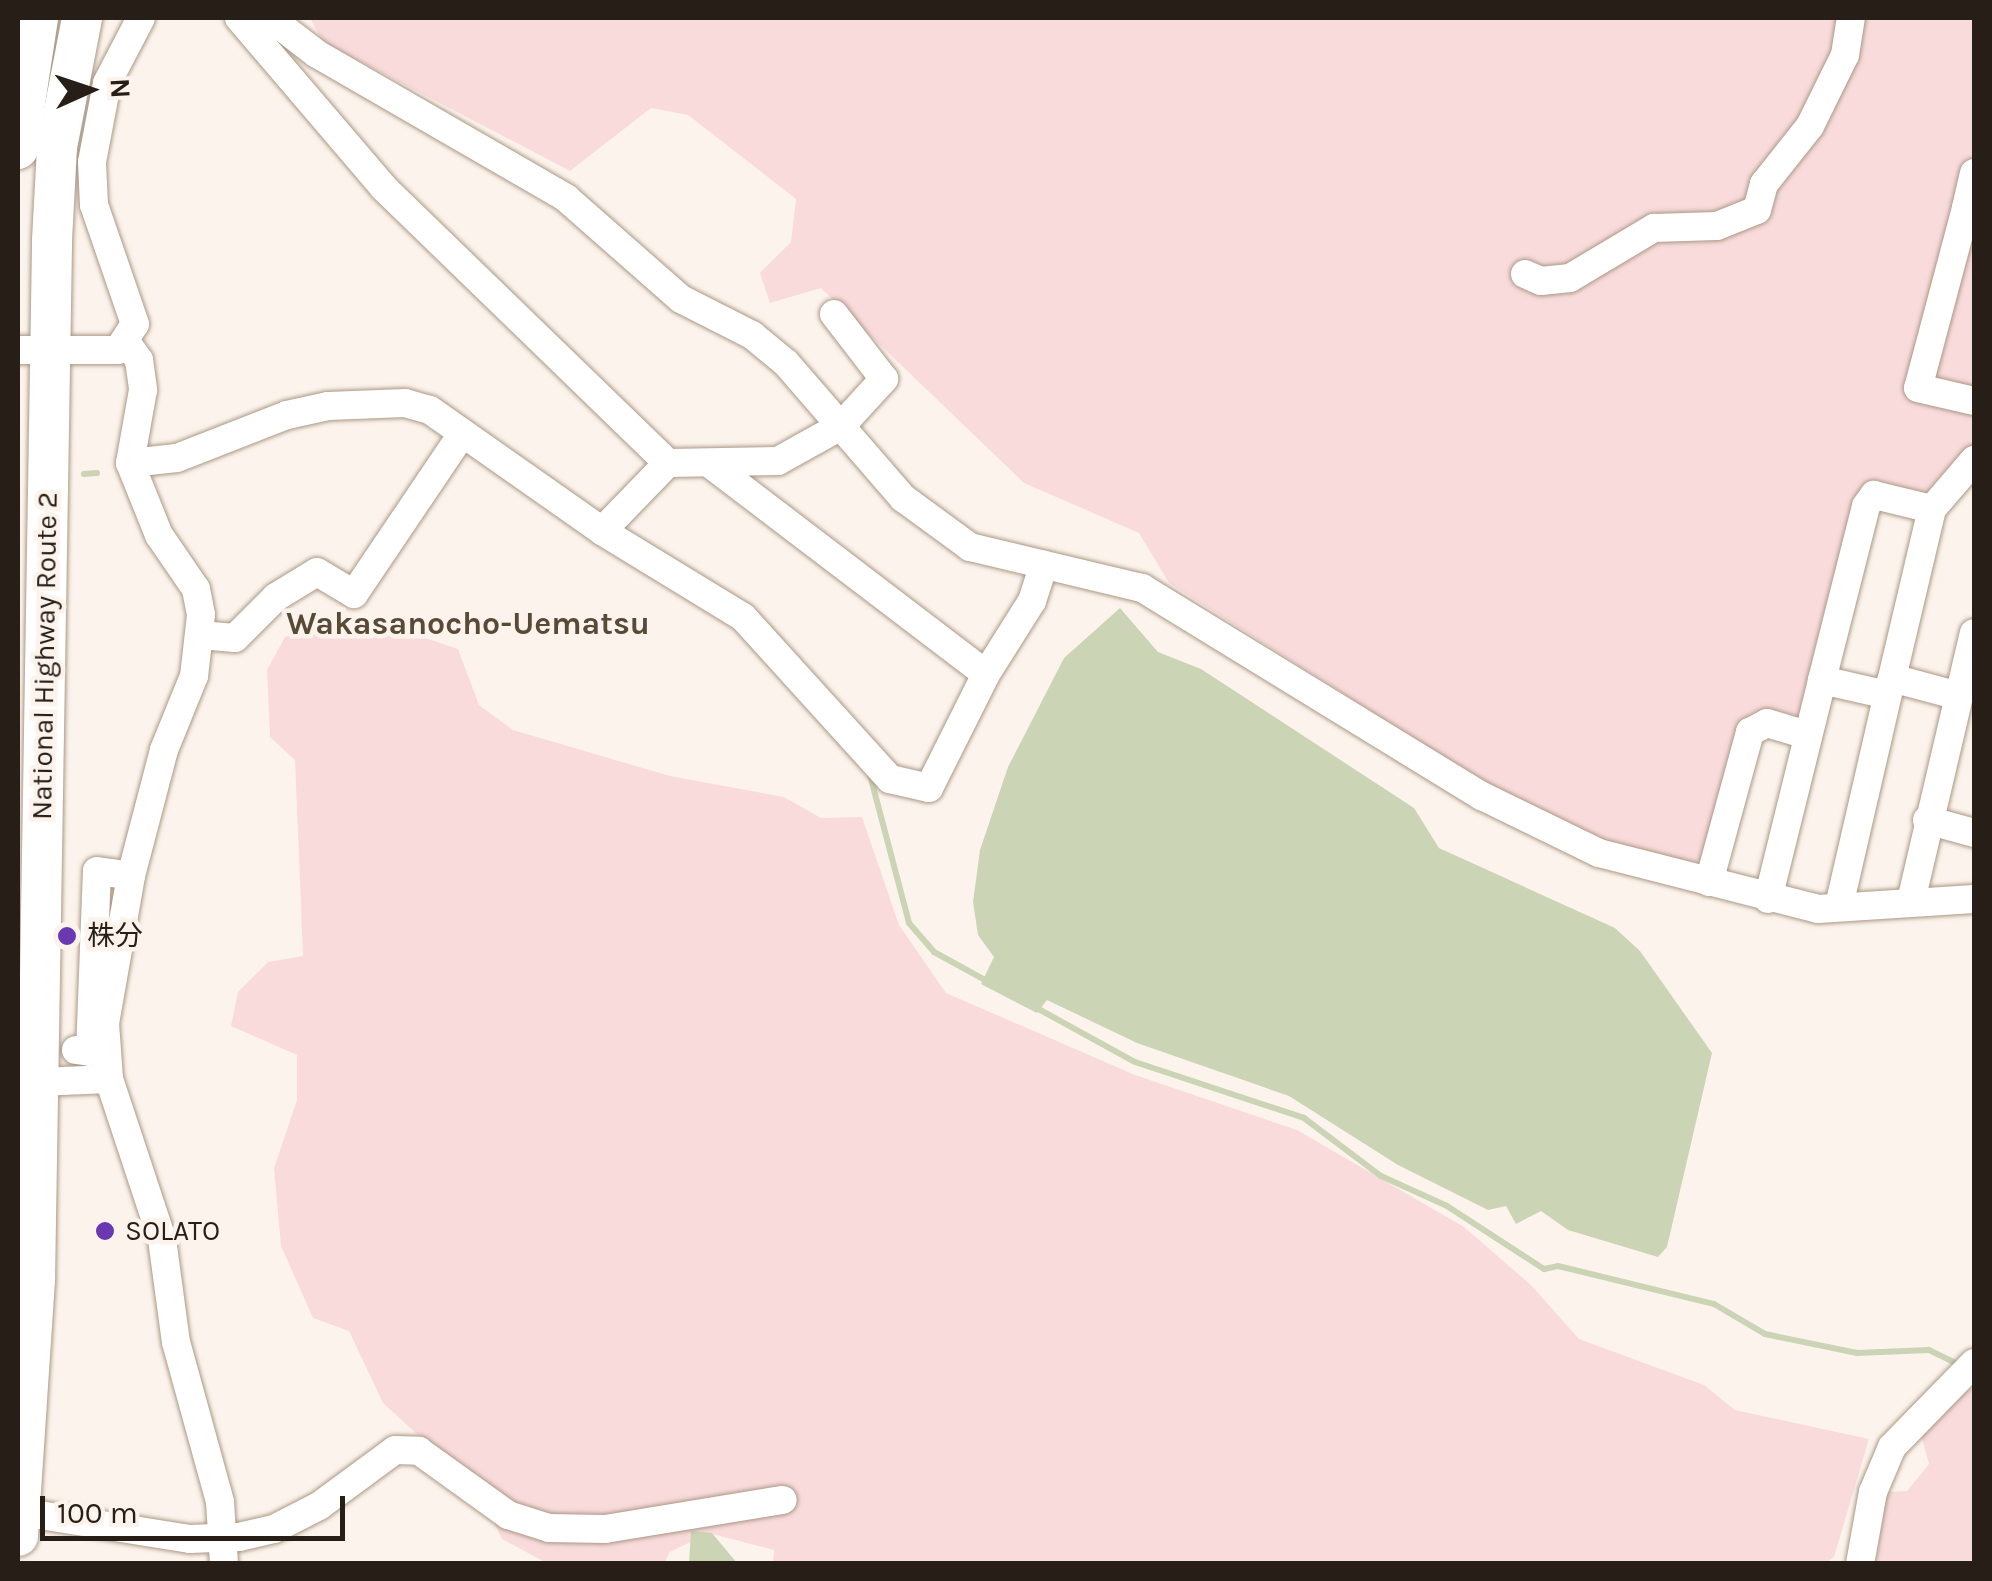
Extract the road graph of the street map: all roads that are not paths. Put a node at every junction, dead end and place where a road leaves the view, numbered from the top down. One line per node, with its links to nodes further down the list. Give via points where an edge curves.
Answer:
1 (82, 18): 13 (highway, National Highway Route 2, via 58,147)
2 (141, 18): 12 (street, via 107,84 92,162 94,204 134,310)
3 (238, 18): 20 (street, via 384,188)
4 (270, 18): 15 (street, via 317,54 566,198 681,299 752,335 786,363)
5 (1852, 18): 10 (street, via 1844,55 1819,108 1764,184 1757,210 1717,226 1654,228 1570,278 1541,282)
6 (36, 21): 7 (highway)
7 (18, 148)
8 (1974, 173): 9 (street)
9 (1970, 209): 14 (street, via 1918,388)
10 (1525, 274)
11 (834, 314): 15 (street, via 884,380)
12 (127, 343): 13 (street, via 103,353); 19 (street, via 143,375)
13 (34, 351): 41 (highway, National Highway Route 2)
14 (1974, 400)
15 (841, 426): 18 (street, via 778,461); 23 (street, via 935,524 970,547)
16 (456, 442): 19 (street, via 430,410 405,403 328,406 177,458); 22 (street); 25 (street, via 354,594 327,575 309,574 236,638)
17 (1974, 460): 21 (street)
18 (709, 463): 20 (street); 26 (street)
19 (130, 464): 25 (street, via 152,522 196,590)
20 (668, 464): 22 (street)
21 (1932, 509): 27 (street, via 1874,495 1866,506); 28 (street)
22 (602, 531): 26 (street, via 743,617 890,779 929,788 938,782)
23 (1044, 565): 26 (street, via 1032,601); 34 (street, via 1142,588 1542,829)
24 (1974, 633): 29 (street)
25 (200, 635): 33 (street, via 194,676 164,750)
26 (986, 674)
27 (1822, 680): 28 (street); 30 (street)
28 (1889, 686): 29 (street); 38 (street)
29 (1965, 690): 31 (street)
30 (1807, 735): 34 (street, via 1767,723 1750,732); 36 (street)
31 (1927, 820): 32 (street); 37 (street)
32 (1974, 832)
33 (131, 876): 39 (street, via 98,872 90,1052); 40 (street, via 105,1023)
34 (1708, 882): 36 (street)
35 (1974, 898): 37 (street)
36 (1768, 899): 38 (street, via 1818,909)
37 (1911, 901): 38 (street)
38 (1839, 906)
39 (76, 1050)
40 (108, 1078): 41 (street); 45 (street, via 156,1210 170,1317 220,1502)
41 (39, 1082): 44 (highway, National Highway Route 2, via 33,1374)
42 (1969, 1369): 46 (street, via 1892,1446 1873,1492)
43 (782, 1500): 45 (street, via 605,1529 548,1528 508,1514 419,1451 394,1450 289,1522)
44 (19, 1524): 45 (street)
45 (223, 1551)
46 (1860, 1564)

